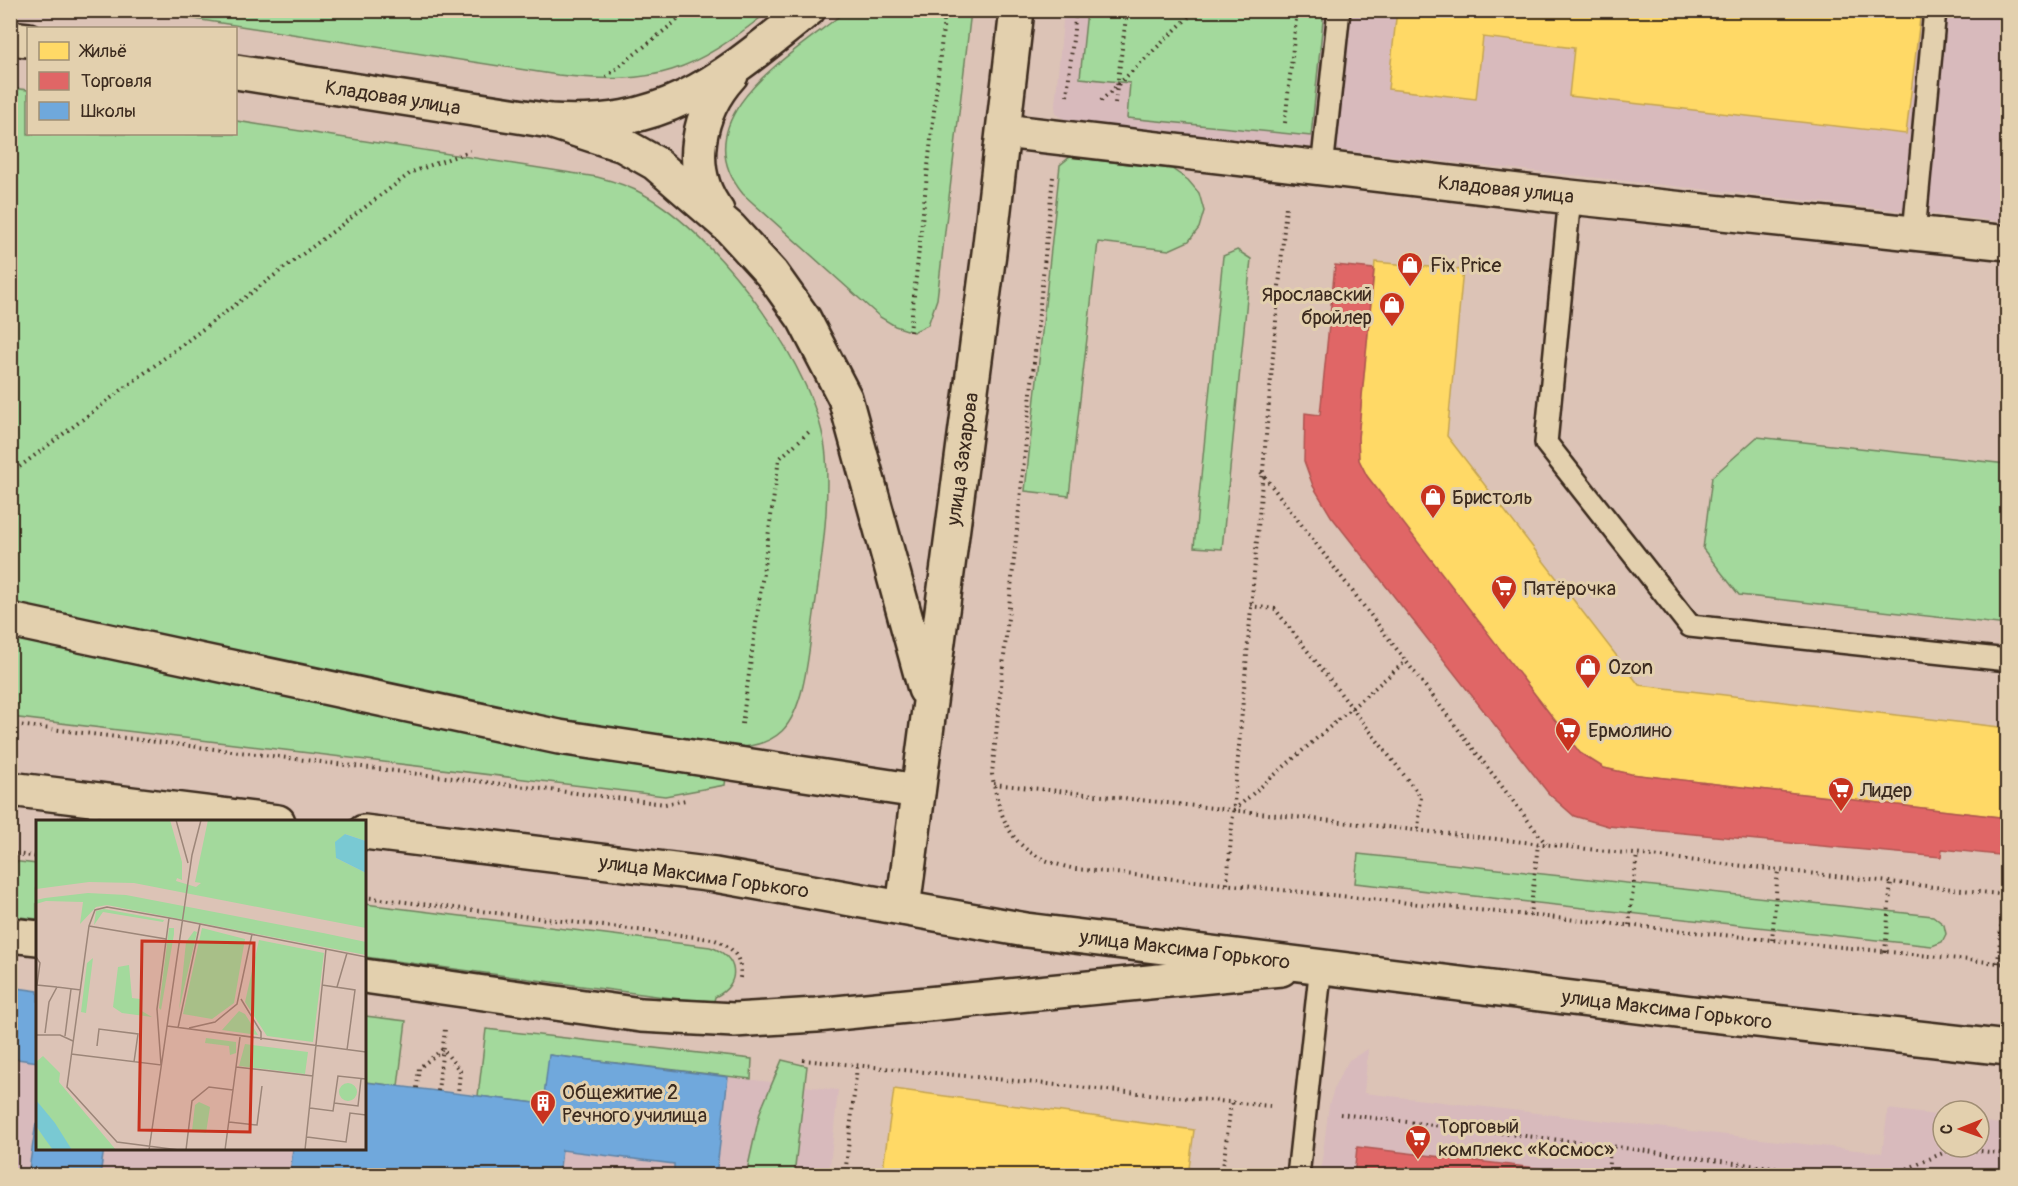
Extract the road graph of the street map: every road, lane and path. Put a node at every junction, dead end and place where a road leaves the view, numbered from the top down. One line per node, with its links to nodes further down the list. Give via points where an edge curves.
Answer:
1 (690, 10): 15 (path)
2 (808, 10): 13 (street)
3 (945, 10): 30 (path)
4 (1017, 10): 21 (street, улица Захарова)
5 (1076, 10): 22 (path, via 1068,94)
6 (1127, 10): 16 (path)
7 (1196, 10): 16 (path)
8 (1297, 10): 20 (path)
9 (1340, 10): 24 (lane)
10 (1935, 10): 27 (lane)
11 (10, 38): 12 (street)
12 (27, 40)
13 (743, 62): 19 (street, via 683,99 653,112 588,124); 26 (street, via 717,90 699,140 704,185 712,205)
14 (237, 72): 19 (street, Кладовая улица)
15 (604, 78)
16 (1117, 87): 17 (path); 18 (path)
17 (1099, 103)
18 (1114, 110)
19 (550, 121): 26 (street, via 623,145 655,163)
20 (1285, 129)
21 (1004, 131): 22 (street, Кладовая улица); 38 (street, улица Захарова)
22 (1058, 138): 24 (street, Кладовая улица); 42 (path, via 993,748)
23 (476, 149): 33 (path, via 412,172)
24 (1322, 169): 25 (street, Кладовая улица)
25 (1570, 197): 27 (street, Кладовая улица); 36 (lane, via 1546,443 1690,626)
26 (730, 228): 38 (street, via 772,274 804,319 845,398)
27 (1914, 233): 28 (street, Кладовая улица)
28 (2007, 243)
29 (1281, 260): 32 (path)
30 (910, 332)
31 (817, 423): 41 (path, via 779,459)
32 (1261, 472): 34 (path); 37 (path)
33 (10, 474)
34 (1250, 606): 39 (path, via 1275,609); 46 (path)
35 (10, 620): 41 (street, via 559,737)
36 (2007, 660)
37 (1406, 661): 39 (path); 51 (path)
38 (930, 705): 44 (street, улица Захарова)
39 (1351, 708): 46 (path); 48 (path, via 1421,796)
40 (10, 724): 45 (path, via 665,804)
41 (736, 765): 44 (street)
42 (994, 784): 46 (path); 57 (path, via 1008,831 1030,854 1052,864)
43 (10, 789): 47 (street)
44 (918, 791): 60 (street, улица Захарова)
45 (695, 798)
46 (1233, 810): 48 (path); 57 (path)
47 (262, 820)
48 (1418, 830): 50 (path)
49 (366, 832): 60 (street, улица Максима Горького, via 715,875)
50 (1538, 844): 51 (path); 61 (path)
51 (1546, 844): 53 (path)
52 (10, 853): 54 (path)
53 (1637, 854): 55 (path); 62 (path)
54 (36, 857)
55 (1778, 870): 56 (path); 65 (path)
56 (1891, 882): 58 (path); 66 (path)
57 (1227, 884): 61 (path)
58 (2006, 895): 67 (path)
59 (366, 897): 71 (path, via 724,943 739,959 741,970 737,988 725,997)
60 (903, 908): 69 (street, улица Максима Горького, via 1026,930)
61 (1530, 916): 62 (path)
62 (1629, 926): 65 (path)
63 (10, 935): 64 (street)
64 (36, 938)
65 (1772, 940): 66 (path)
66 (1885, 952): 67 (path)
67 (1998, 963): 68 (path)
68 (2007, 964)
69 (1321, 965): 71 (street, via 816,1015); 73 (street, улица Максима Горького); 79 (lane)
70 (366, 976): 71 (street, via 641,1015)
71 (726, 1020)
72 (445, 1026): 74 (path)
73 (2007, 1048)
74 (443, 1049): 75 (path, via 419,1068); 76 (path); 77 (path, via 460,1071)
75 (417, 1088)
76 (438, 1091)
77 (458, 1093)
78 (1231, 1103): 79 (path); 82 (path, via 857,1066); 83 (path)
79 (1306, 1110): 80 (path); 84 (lane)
80 (1610, 1146): 85 (path); 86 (path)
81 (2007, 1154): 87 (path, via 1954,1148)
82 (845, 1176)
83 (1222, 1176)
84 (1298, 1176)
85 (1608, 1176)
86 (1831, 1176)
87 (1891, 1176)

